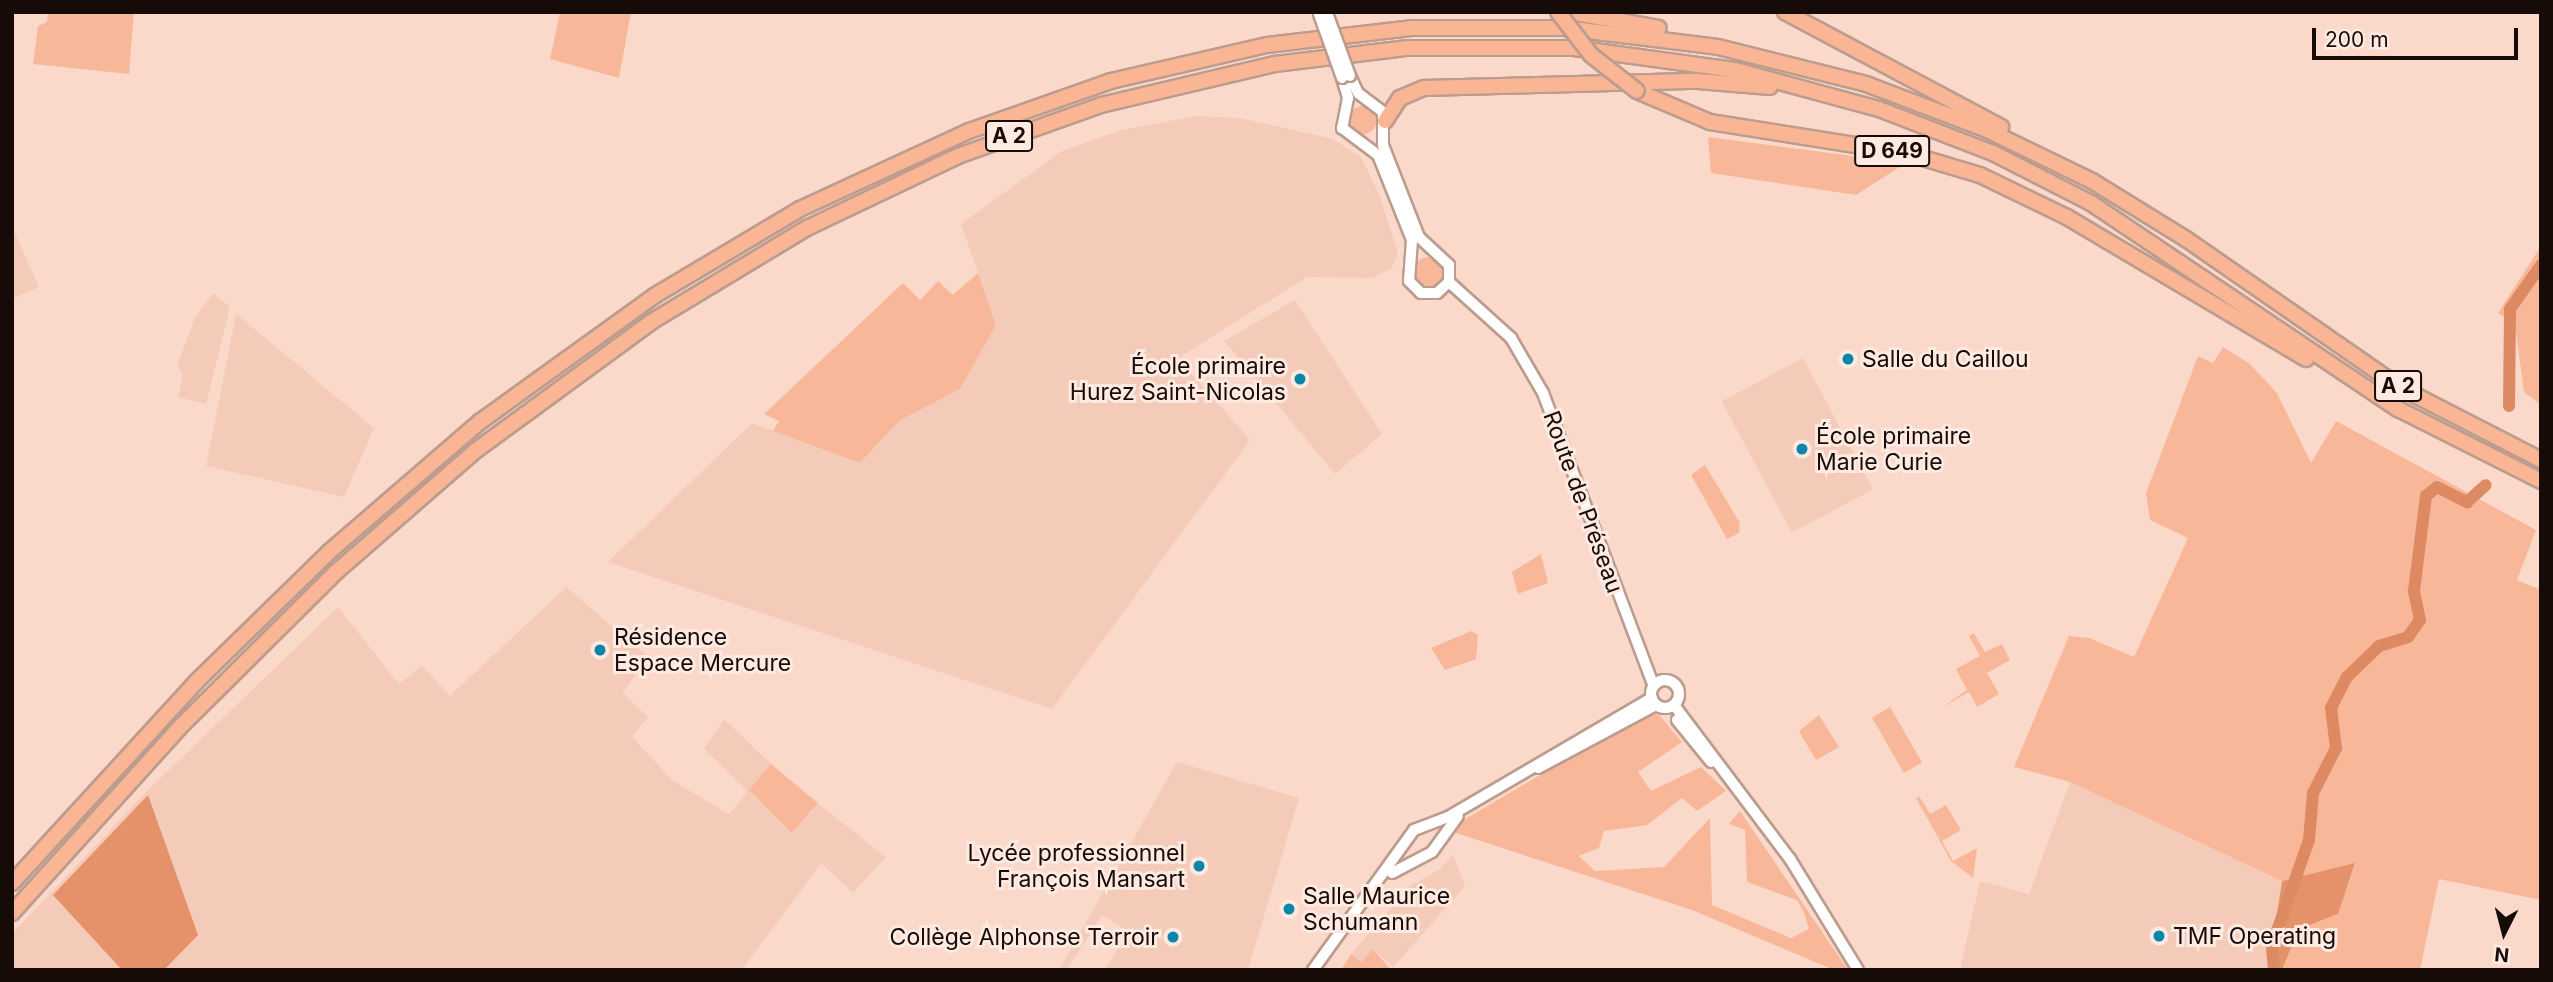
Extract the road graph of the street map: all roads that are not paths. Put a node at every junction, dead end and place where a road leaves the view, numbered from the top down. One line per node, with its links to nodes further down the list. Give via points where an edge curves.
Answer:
1 (1558, 12): 18 (highway, D 649, bridge, via 1591,55 1637,91 1710,122 1901,152 1980,175 2056,211 2382,406)
2 (1570, 12): 5 (highway, via 1732,44)
3 (1785, 12): 12 (highway, via 2045,150)
4 (1323, 13): 6 (main road, bridge)
5 (1785, 61): 12 (highway, A 2, via 1941,111); 28 (highway, A 2, via 1661,37 1541,26 1423,27 1320,37 1220,54 1099,85 884,167 779,221 662,291 463,436 241,636)
6 (1346, 77): 7 (main road); 8 (main road)
7 (1366, 99): 8 (main road); 10 (main road, via 1379,106)
8 (1346, 106): 11 (main road, via 1343,130)
9 (1905, 118): 10 (highway, via 1764,86 1676,81 1419,89 1400,98); 18 (highway, A 2, via 2073,193); 29 (highway, A 2, via 1790,82 1681,60 1559,47 1436,46 1316,57 1187,82 1061,118 958,156 841,210 706,287 598,358 469,456 256,648)
10 (1383, 127): 11 (main road); 13 (main road, via 1417,234)
11 (1362, 142): 14 (main road, via 1381,160 1412,240)
12 (2092, 181): 19 (highway, A 2, via 2401,388)
13 (1433, 251): 14 (main road); 15 (main road, via 1449,263)
14 (1413, 258): 16 (main road, via 1410,283 1421,293)
15 (1449, 282): 16 (main road); 17 (main road, Route de Préseau, via 1503,329)
16 (1433, 294): 17 (main road, Route de Préseau, via 1482,318)
17 (1523, 361): 21 (main road, Route de Préseau, via 1557,426 1611,583)
18 (2424, 424): 20 (highway, A 2)
19 (2541, 460)
20 (2541, 481)
21 (1658, 684): 22 (main road); 23 (main road, Route de Préseau, via 1677,688)
22 (1654, 701): 23 (main road); 24 (main road); 25 (main road, via 1495,792 1454,820)
23 (1672, 706): 31 (main road, via 1790,859)
24 (1424, 827): 25 (main road); 26 (main road, via 1414,830)
25 (1437, 840): 27 (main road, via 1433,852)
26 (1408, 842): 27 (main road); 30 (main road)
27 (1419, 856): 30 (main road, via 1382,883)
28 (12, 883)
29 (12, 915)
30 (1315, 970)
31 (1858, 970)

